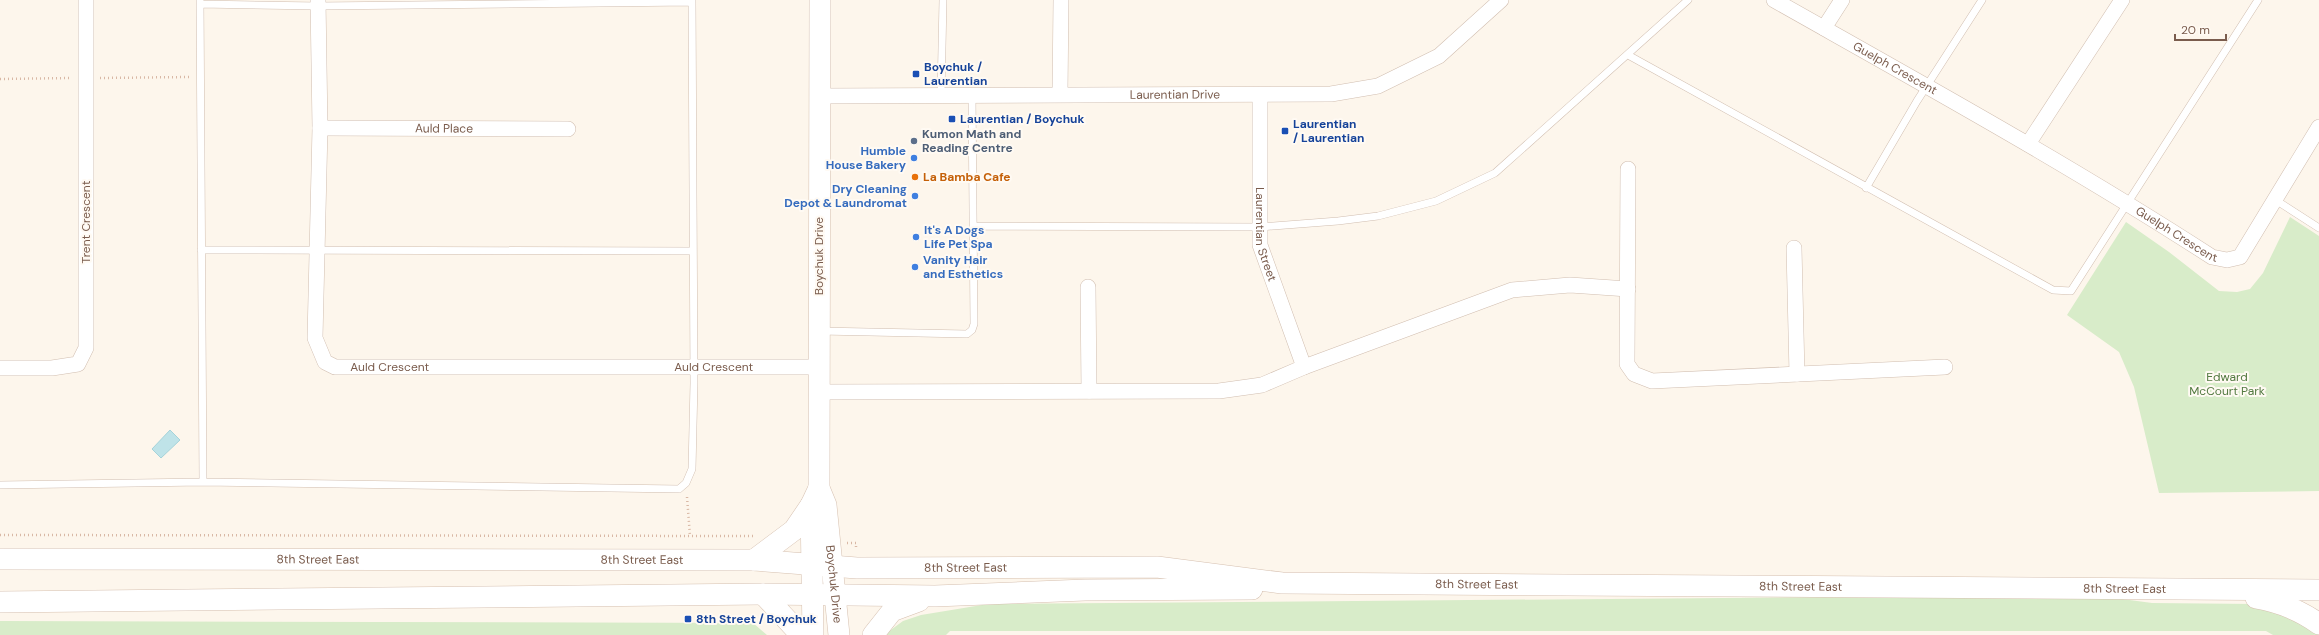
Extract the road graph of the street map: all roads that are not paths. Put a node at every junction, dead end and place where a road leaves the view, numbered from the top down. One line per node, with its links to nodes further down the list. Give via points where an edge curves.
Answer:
1 (86, 0): 45 (street, Trent Crescent, via 86,348 78,364 52,368)
2 (820, 0): 22 (main road, Boychuk Drive)
3 (943, 0): 19 (lane)
4 (1061, 0): 18 (street)
5 (1501, 0): 21 (street, Laurentian Drive, via 1439,56 1378,86 1331,94)
6 (1688, 0): 16 (lane)
7 (1774, 0): 15 (street, Guelph Crescent)
8 (1842, 0): 15 (street)
9 (1982, 0): 17 (lane)
10 (2122, 0): 26 (street)
11 (2258, 0): 30 (lane)
12 (692, 1): 14 (lane); 37 (lane)
13 (200, 2): 14 (lane); 35 (lane)
14 (318, 3): 23 (street, Auld Crescent)
15 (1824, 28): 17 (street, Guelph Crescent)
16 (1628, 55): 28 (lane); 32 (lane, via 1495,173 1436,201 1378,216)
17 (1927, 85): 26 (street, Guelph Crescent); 28 (lane)
18 (1060, 94): 20 (street, Laurentian Drive); 21 (street, Laurentian Drive)
19 (942, 95): 20 (street, Laurentian Drive); 22 (street, Laurentian Drive)
20 (972, 95): 31 (lane)
21 (1260, 95): 32 (street, Laurentian Street)
22 (820, 96): 40 (main road, Boychuk Drive)
23 (320, 128): 24 (street, Auld Place); 36 (street, Auld Crescent)
24 (568, 128)
25 (2319, 128): 29 (street, Guelph Crescent)
26 (2028, 144): 30 (street, Guelph Crescent)
27 (1628, 169): 39 (street)
28 (1866, 188): 30 (lane, via 2053,290 2071,292)
29 (2274, 198): 30 (street, Guelph Crescent, via 2240,257 2227,260 2212,257); 33 (lane)
30 (2128, 203)
31 (973, 226): 32 (lane); 40 (lane, via 974,324 967,334)
32 (1260, 227): 43 (street, Laurentian Street, via 1260,244)
33 (2319, 228)
34 (1794, 248): 46 (street)
35 (201, 250): 36 (lane); 49 (lane)
36 (319, 251): 37 (lane); 41 (street, Auld Crescent, via 316,338 325,362 335,367)
37 (693, 251): 41 (lane)
38 (1088, 287): 47 (street)
39 (1628, 289): 43 (street, via 1570,285 1512,290); 46 (street, via 1627,364 1634,374 1652,381)
40 (818, 331): 42 (main road, Boychuk Drive)
41 (694, 366): 42 (street, Auld Crescent); 49 (lane, via 692,469 686,483 679,489)
42 (819, 367): 48 (main road, Boychuk Drive)
43 (1304, 367): 47 (street, via 1262,385 1219,391)
44 (1945, 367): 46 (street)
45 (0, 368)
46 (1797, 374)
47 (1089, 391): 48 (street)
48 (819, 392): 51 (main road, Boychuk Drive)
49 (203, 482): 50 (lane)
50 (0, 485)
51 (815, 496): 53 (main road, via 794,530); 54 (main road, Boychuk Drive); 55 (main road, Boychuk Drive, via 826,505)
52 (0, 559): 53 (main road, 8th Street East)
53 (754, 560): 54 (main road, 8th Street East)
54 (811, 565): 55 (main road, 8th Street East); 60 (main road, Boychuk Drive)
55 (832, 567): 56 (main road, 8th Street East, via 1157,567); 61 (main road, Boychuk Drive)
56 (1282, 583): 57 (main road, 8th Street East); 62 (main road, 8th Street East, via 1245,590 1085,590)
57 (2184, 589): 58 (main road, 8th Street East); 64 (main road, via 2269,600 2289,606)
58 (2319, 590)
59 (763, 594): 60 (main road, 8th Street East); 63 (main road, 8th Street East); 65 (main road)
60 (812, 595): 61 (main road, 8th Street East); 66 (main road, Boychuk Drive)
61 (835, 596): 62 (main road, 8th Street East); 67 (main road, Boychuk Drive)
62 (935, 596): 68 (main road, via 892,611)
63 (0, 602)
64 (2319, 624)
65 (801, 635)
66 (813, 635)
67 (838, 635)
68 (873, 635)

